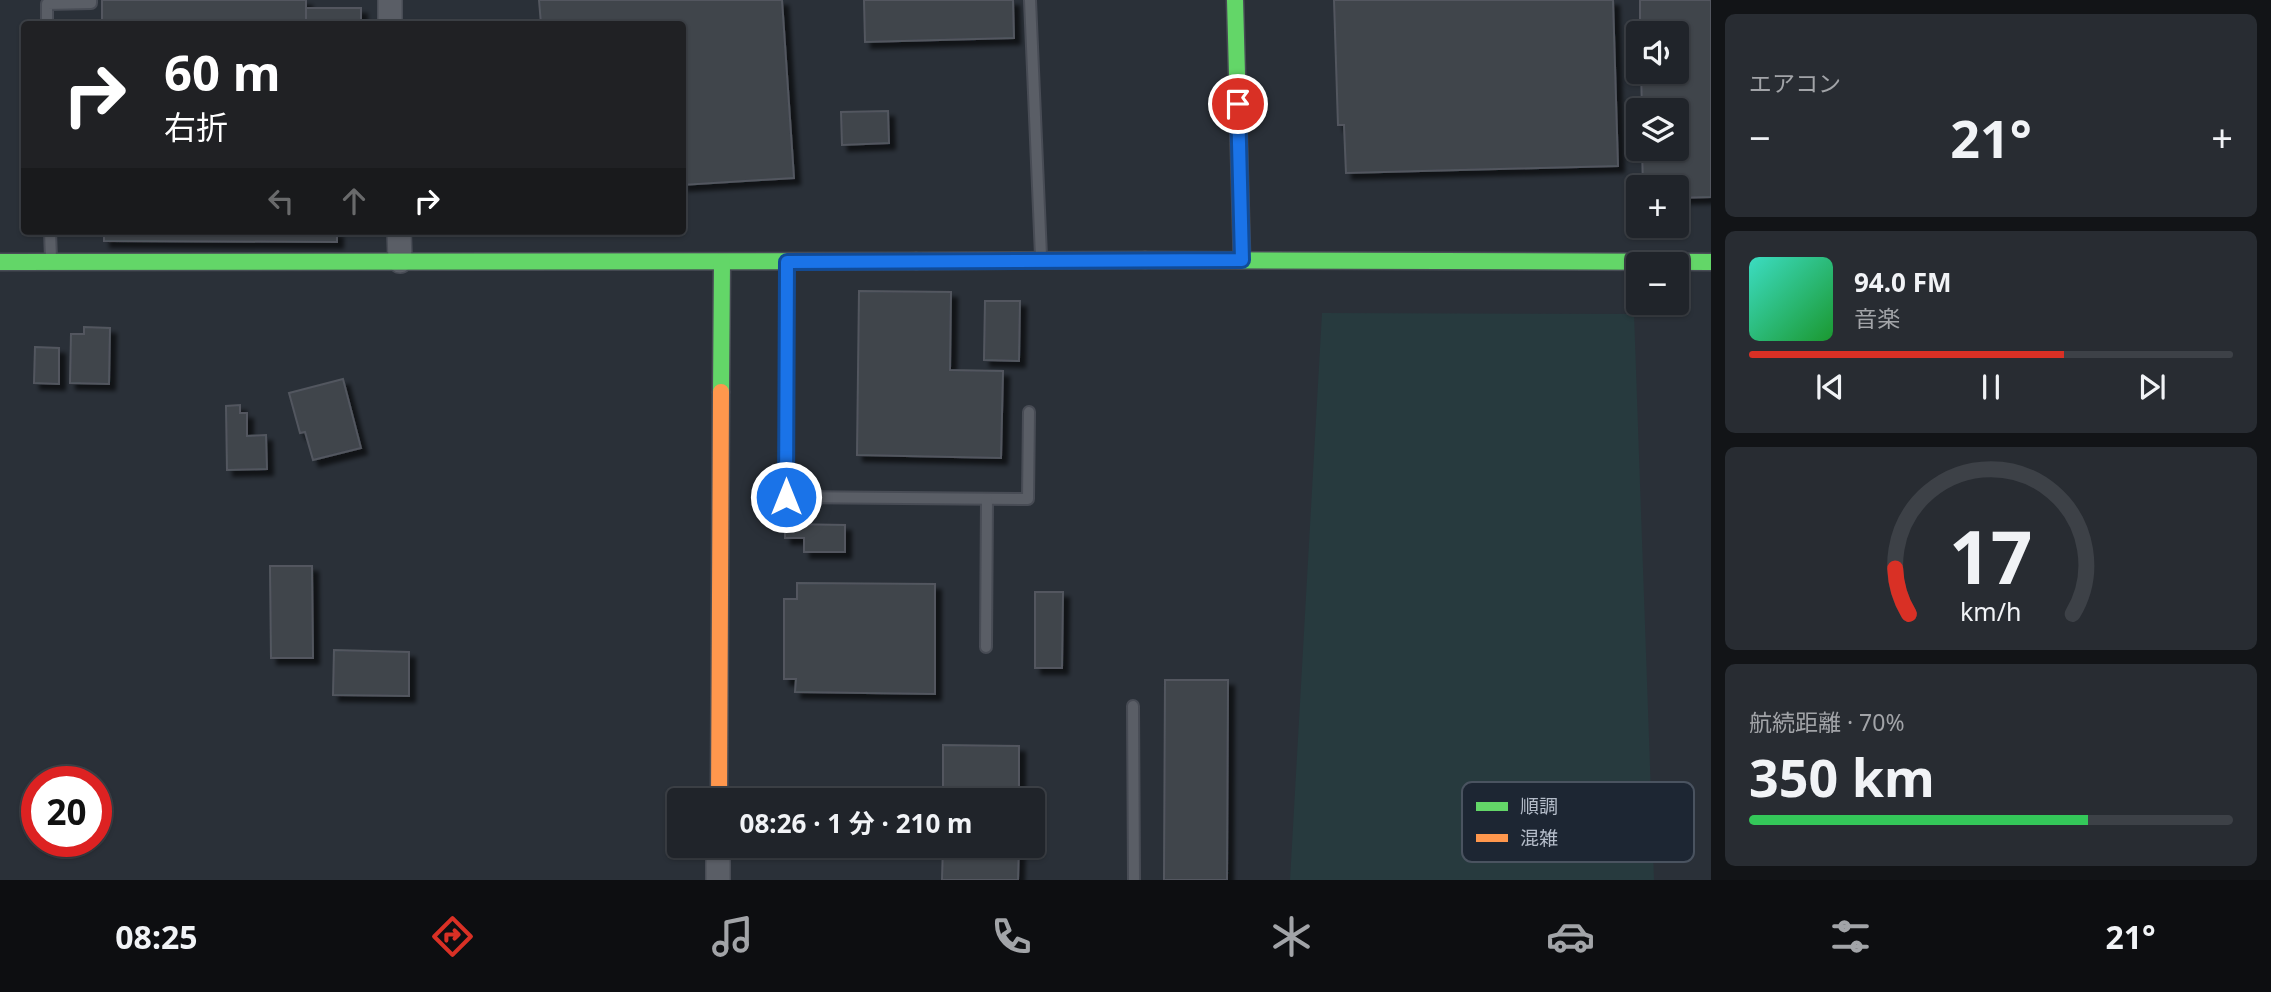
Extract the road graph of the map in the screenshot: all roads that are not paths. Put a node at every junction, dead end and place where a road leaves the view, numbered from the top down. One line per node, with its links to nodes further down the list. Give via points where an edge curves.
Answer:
1 (91, 0): 5 (lane, via 47,4)
2 (390, 0): 6 (street)
3 (1030, 0): 9 (lane)
4 (1235, 0): 10 (street)
5 (47, 21)
6 (390, 21)
7 (50, 235): 13 (lane)
8 (398, 235): 11 (street)
9 (1041, 260): 10 (street); 15 (street)
10 (1242, 260): 16 (street)
11 (400, 261): 13 (street); 14 (street)
12 (0, 262): 13 (street)
13 (51, 262)
14 (722, 262): 15 (street); 21 (street)
15 (787, 262): 18 (lane, via 786,497)
16 (1711, 262)
17 (1029, 412): 18 (lane, via 1028,499)
18 (987, 499): 19 (lane)
19 (986, 647)
20 (1133, 706): 24 (lane)
21 (719, 788)
22 (718, 858): 23 (street)
23 (718, 880)
24 (1134, 880)

